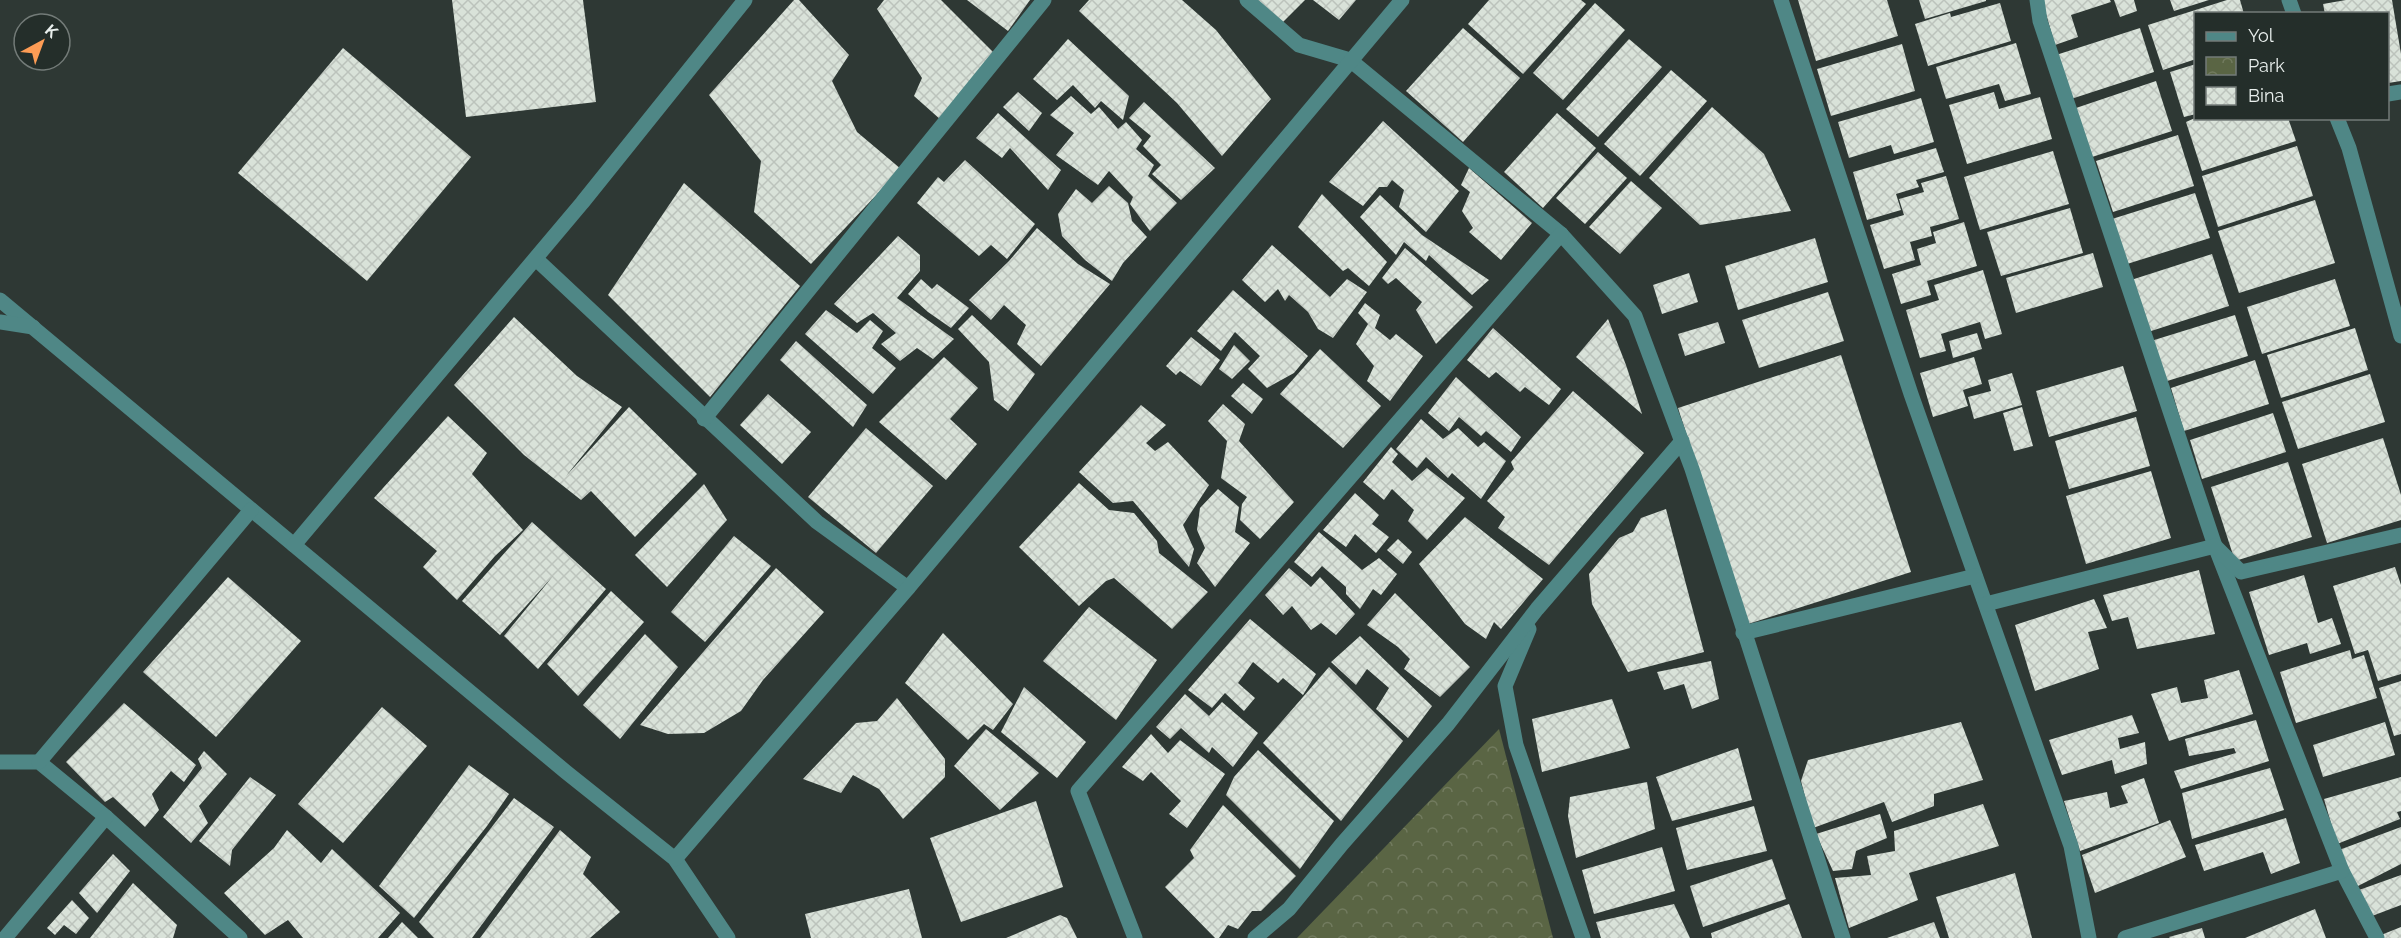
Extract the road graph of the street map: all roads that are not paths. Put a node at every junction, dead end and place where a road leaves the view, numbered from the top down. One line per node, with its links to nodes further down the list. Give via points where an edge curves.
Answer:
1 (746, 0): 10 (street)
2 (1044, 0): 15 (street)
3 (1246, 0): 7 (street, via 1299,45)
4 (1402, 0): 7 (street)
5 (1781, 0): 21 (street, via 1911,394)
6 (2037, 0): 20 (street, via 2040,21)
7 (1350, 60): 9 (street); 22 (street)
8 (2338, 120): 14 (street)
9 (1561, 234): 16 (street, via 1635,316); 34 (street, via 1078,791)
10 (536, 259): 15 (street); 19 (street)
11 (0, 300): 13 (street)
12 (0, 322): 13 (street)
13 (33, 327): 17 (street)
14 (2401, 336)
15 (704, 419): 22 (street, via 817,522)
16 (1682, 441): 24 (street); 25 (street)
17 (251, 510): 19 (street); 27 (street)
18 (2401, 535): 20 (street, via 2241,572)
19 (294, 545): 29 (street)
20 (2215, 546): 23 (street); 30 (street)
21 (1976, 576): 23 (street); 25 (street)
22 (908, 588): 29 (street)
23 (1986, 604): 38 (street, via 2071,846)
24 (1537, 609): 35 (street, via 1448,724 1289,909); 36 (street, via 1505,686 1516,745)
25 (1743, 633): 37 (street)
26 (0, 762): 27 (street)
27 (39, 762): 28 (street)
28 (106, 817): 31 (street); 32 (street)
29 (675, 859): 33 (street)
30 (2342, 871): 39 (street); 40 (street)
31 (5, 938)
32 (240, 938)
33 (728, 938)
34 (1135, 938)
35 (1256, 938)
36 (1583, 938)
37 (1843, 938)
38 (2089, 938)
39 (2126, 938)
40 (2377, 938)

